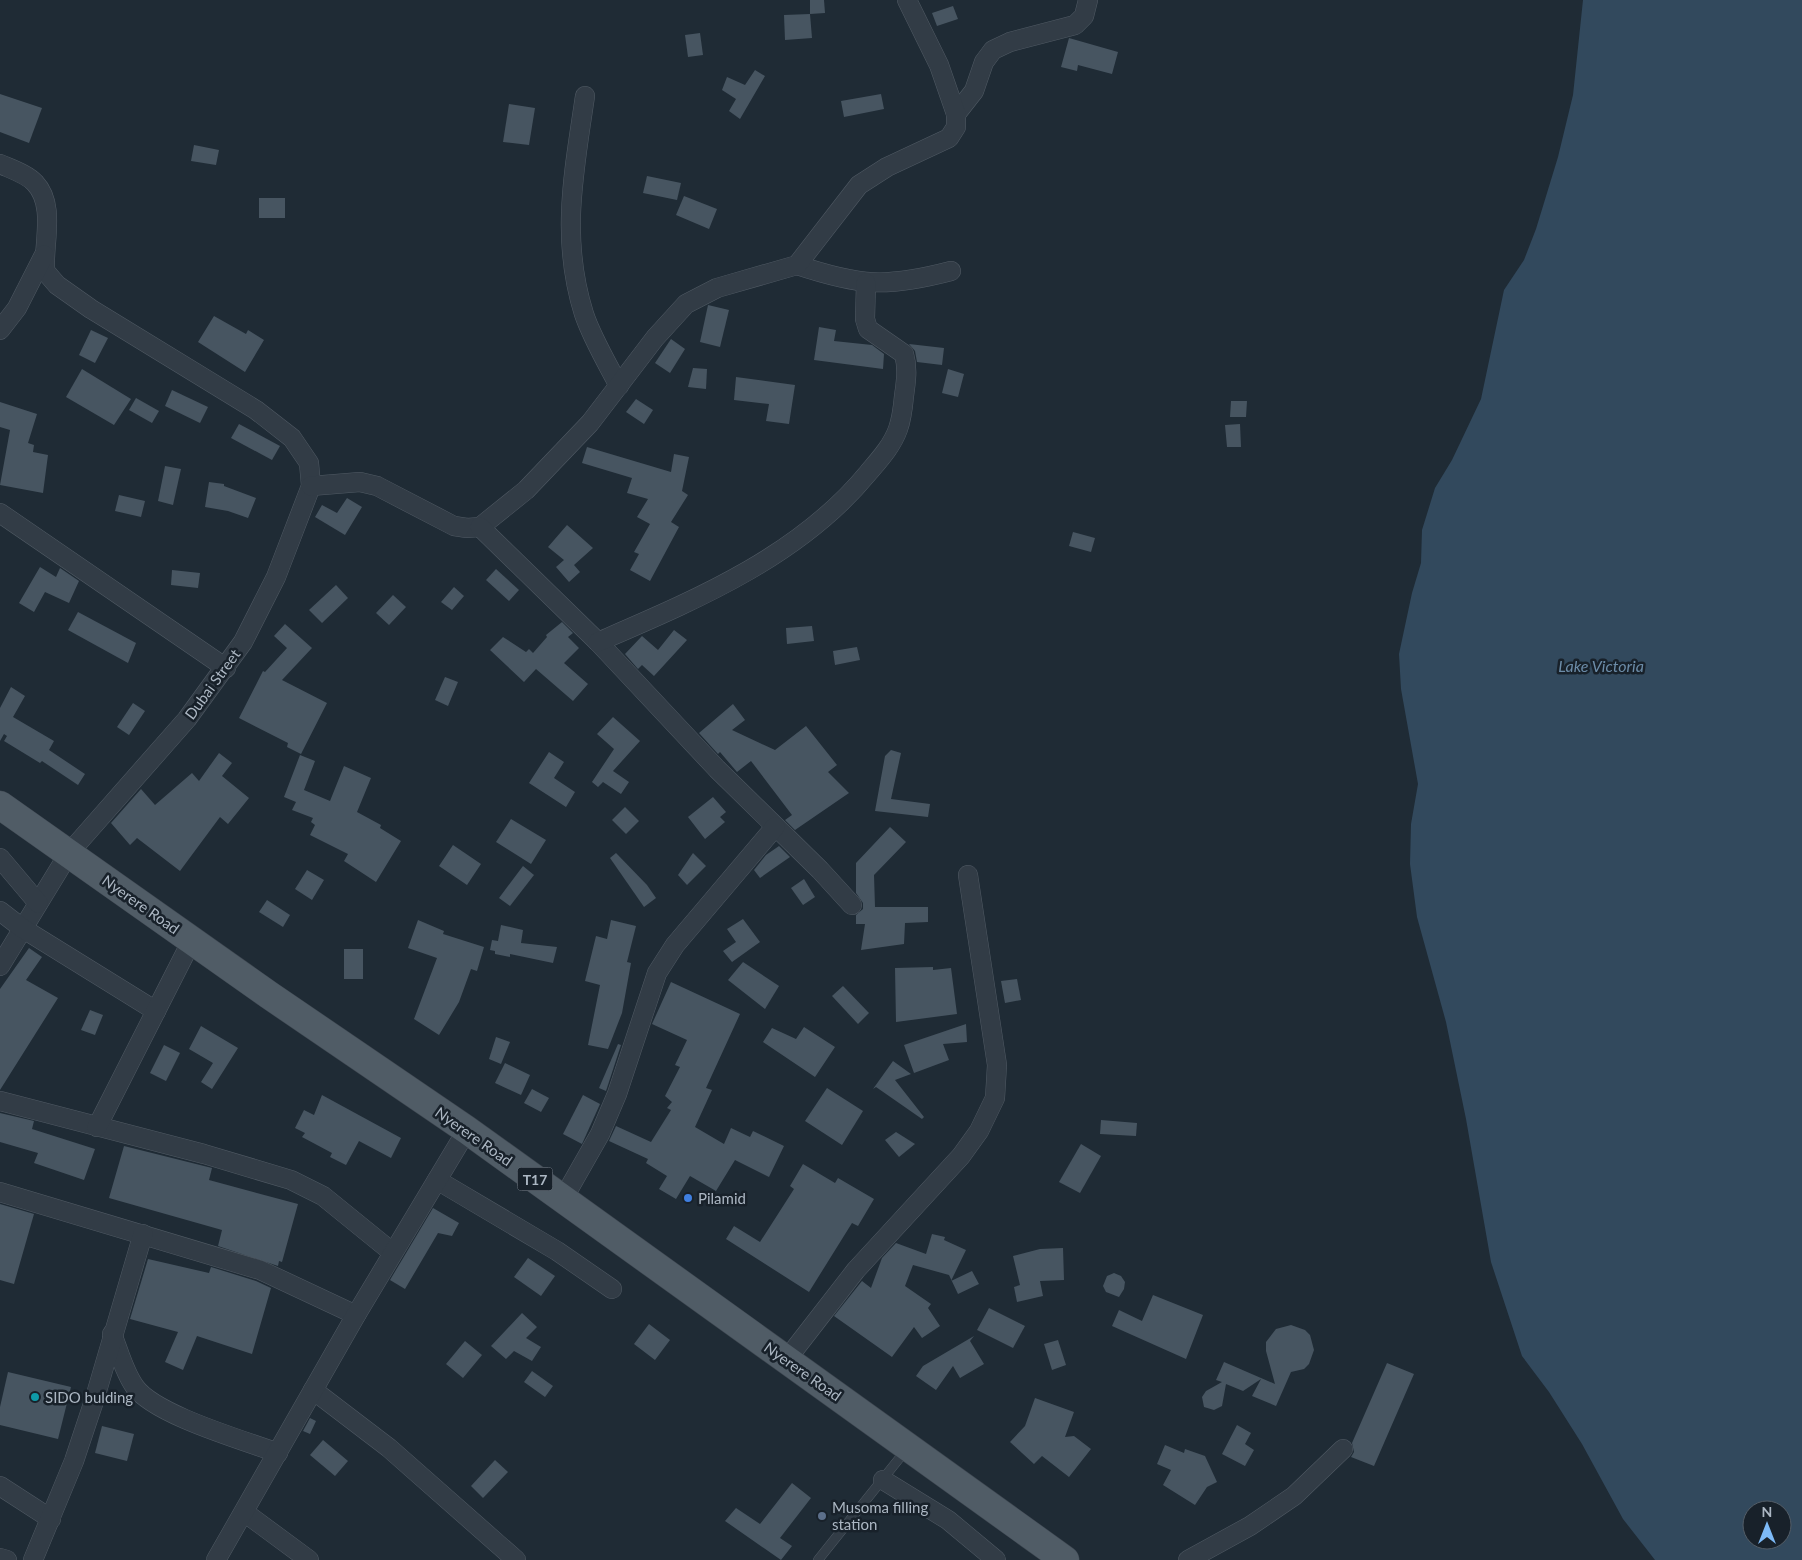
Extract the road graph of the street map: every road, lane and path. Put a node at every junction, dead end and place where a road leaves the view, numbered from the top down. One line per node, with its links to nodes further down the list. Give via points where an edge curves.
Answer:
1 (907, 0): 4 (street, via 939,65)
2 (1088, 0): 4 (street, via 1084,16 1075,25 992,50 971,96)
3 (585, 96): 11 (street, via 570,209 570,257 584,315)
4 (956, 114): 7 (street, via 956,127 950,138 887,167 859,185)
5 (0, 164): 6 (street, via 34,182 44,196 47,214)
6 (44, 255): 10 (street, via 17,308); 12 (street, via 45,271 57,285 256,410 292,438 309,463)
7 (797, 265): 9 (street, via 829,276); 11 (street, via 717,288 686,304)
8 (951, 271): 9 (street, via 892,284)
9 (866, 283): 15 (street, via 865,319 868,329 904,354 907,363 903,411 897,431 884,454 834,511 799,538 695,599)
10 (0, 330)
11 (619, 386): 14 (street, via 559,458)
12 (311, 486): 14 (street, via 360,482 377,486 454,526); 16 (street, Dubai Street, via 276,577)
13 (0, 513): 16 (street)
14 (480, 527): 15 (street)
15 (598, 642): 18 (street)
16 (226, 668): 19 (street, Dubai Street, via 187,719)
17 (0, 805): 19 (main road, Nyerere Road / T17)
18 (775, 827): 23 (street); 34 (street, via 674,945 657,973 617,1094 600,1134)
19 (69, 853): 22 (street, Dubai Street); 26 (main road, Nyerere Road / T17)
20 (0, 858): 22 (street)
21 (968, 875): 40 (street, via 996,1057 995,1098 979,1131 961,1156 856,1270)
22 (38, 903): 25 (street, Dubai Street)
23 (852, 905)
24 (0, 911): 25 (street)
25 (22, 928): 27 (street, Dubai Street); 28 (street)
26 (192, 940): 28 (street); 31 (main road, Nyerere Road / T17)
27 (0, 966)
28 (156, 1011): 30 (street)
29 (0, 1101): 30 (street)
30 (97, 1127): 36 (street, via 291,1180 323,1196)
31 (467, 1130): 32 (street); 34 (main road, Nyerere Road / T17)
32 (437, 1180): 36 (street); 37 (street, via 549,1246)
33 (0, 1192): 35 (street)
34 (563, 1199): 40 (main road, Nyerere Road / T17)
35 (143, 1234): 38 (street, via 260,1270); 39 (street)
36 (392, 1252): 38 (street)
37 (612, 1288)
38 (356, 1314): 41 (street)
39 (112, 1334): 44 (street, via 131,1380 147,1399 169,1411); 48 (street, via 74,1462)
40 (787, 1359): 42 (main road, Nyerere Road / T17)
41 (313, 1390): 44 (street); 54 (street, via 389,1448)
42 (909, 1446): 45 (lane); 57 (main road, Nyerere Road / T17)
43 (1343, 1449): 58 (street, via 1294,1496 1250,1526)
44 (278, 1453): 47 (street)
45 (883, 1480): 55 (lane); 56 (street, via 948,1520)
46 (0, 1486): 48 (street)
47 (244, 1512): 52 (street); 53 (street)
48 (51, 1519): 51 (street)
49 (0, 1558): 50 (street)
50 (7, 1560)
51 (33, 1560)
52 (216, 1560)
53 (309, 1560)
54 (516, 1560)
55 (818, 1560)
56 (996, 1560)
57 (1065, 1560)
58 (1188, 1560)

